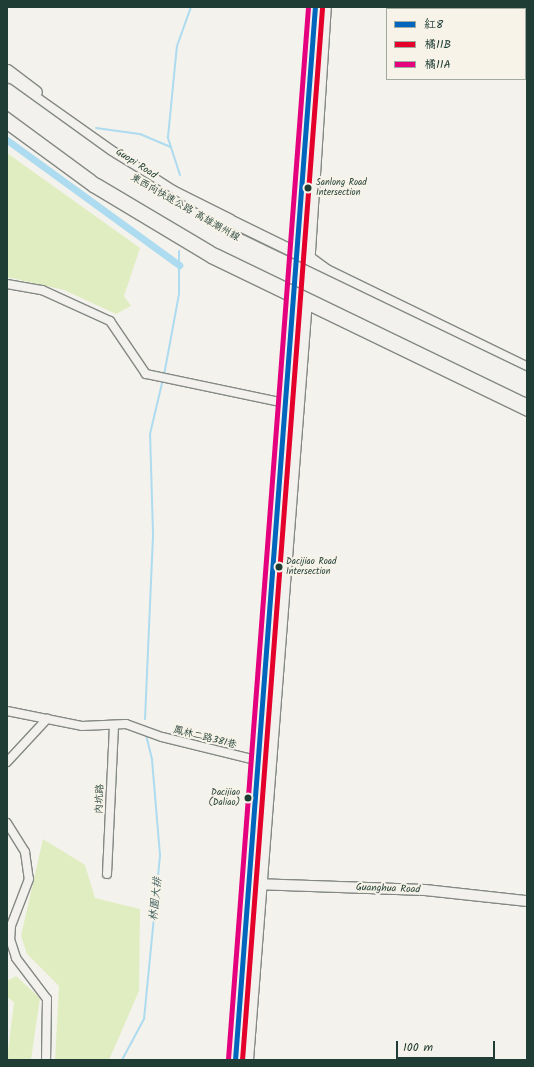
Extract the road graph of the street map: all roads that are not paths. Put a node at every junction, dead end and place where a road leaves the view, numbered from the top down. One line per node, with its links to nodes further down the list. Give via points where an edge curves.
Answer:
1 (316, 7): 10 (main road)
2 (325, 7): 10 (main road)
3 (7, 70): 9 (main road, Guopi Road, via 114,150)
4 (7, 79): 9 (highway, via 172,192)
5 (7, 90): 16 (highway, 東西向快速公路 高雄潮州線, bridge, via 107,162 224,233)
6 (7, 102): 17 (highway, 東西向快速公路 高雄潮州線, bridge, via 101,171 220,241)
7 (7, 115): 12 (highway, via 96,180)
8 (7, 123): 12 (main road, via 138,214 212,257)
9 (228, 220): 10 (main road, Guopi Road)
10 (303, 256): 12 (main road); 13 (main road); 14 (main road, Guopi Road); 15 (highway, via 326,271)
11 (7, 284): 18 (street, via 42,290 110,321 146,374 175,378)
12 (294, 295): 13 (highway); 18 (main road)
13 (306, 301): 19 (highway); 20 (main road); 25 (main road)
14 (527, 363)
15 (527, 369)
16 (527, 379)
17 (527, 390)
18 (285, 403): 25 (main road)
19 (527, 403)
20 (527, 410)
21 (7, 711): 22 (street)
22 (46, 719): 23 (street, via 82,726); 24 (street)
23 (114, 725): 25 (street, 鳳林二路381巷, via 137,728 162,737); 27 (street, 內坑路)
24 (7, 762)
25 (262, 762): 28 (main road); 29 (main road)
26 (7, 823): 31 (street, via 25,852 29,879 11,926 10,939 16,958 47,999)
27 (107, 874)
28 (248, 884): 29 (street, Guanghua Road); 32 (main road)
29 (261, 885): 30 (street, Guanghua Road, via 425,890); 33 (main road)
30 (527, 901)
31 (46, 1060)
32 (235, 1060)
33 (247, 1060)

